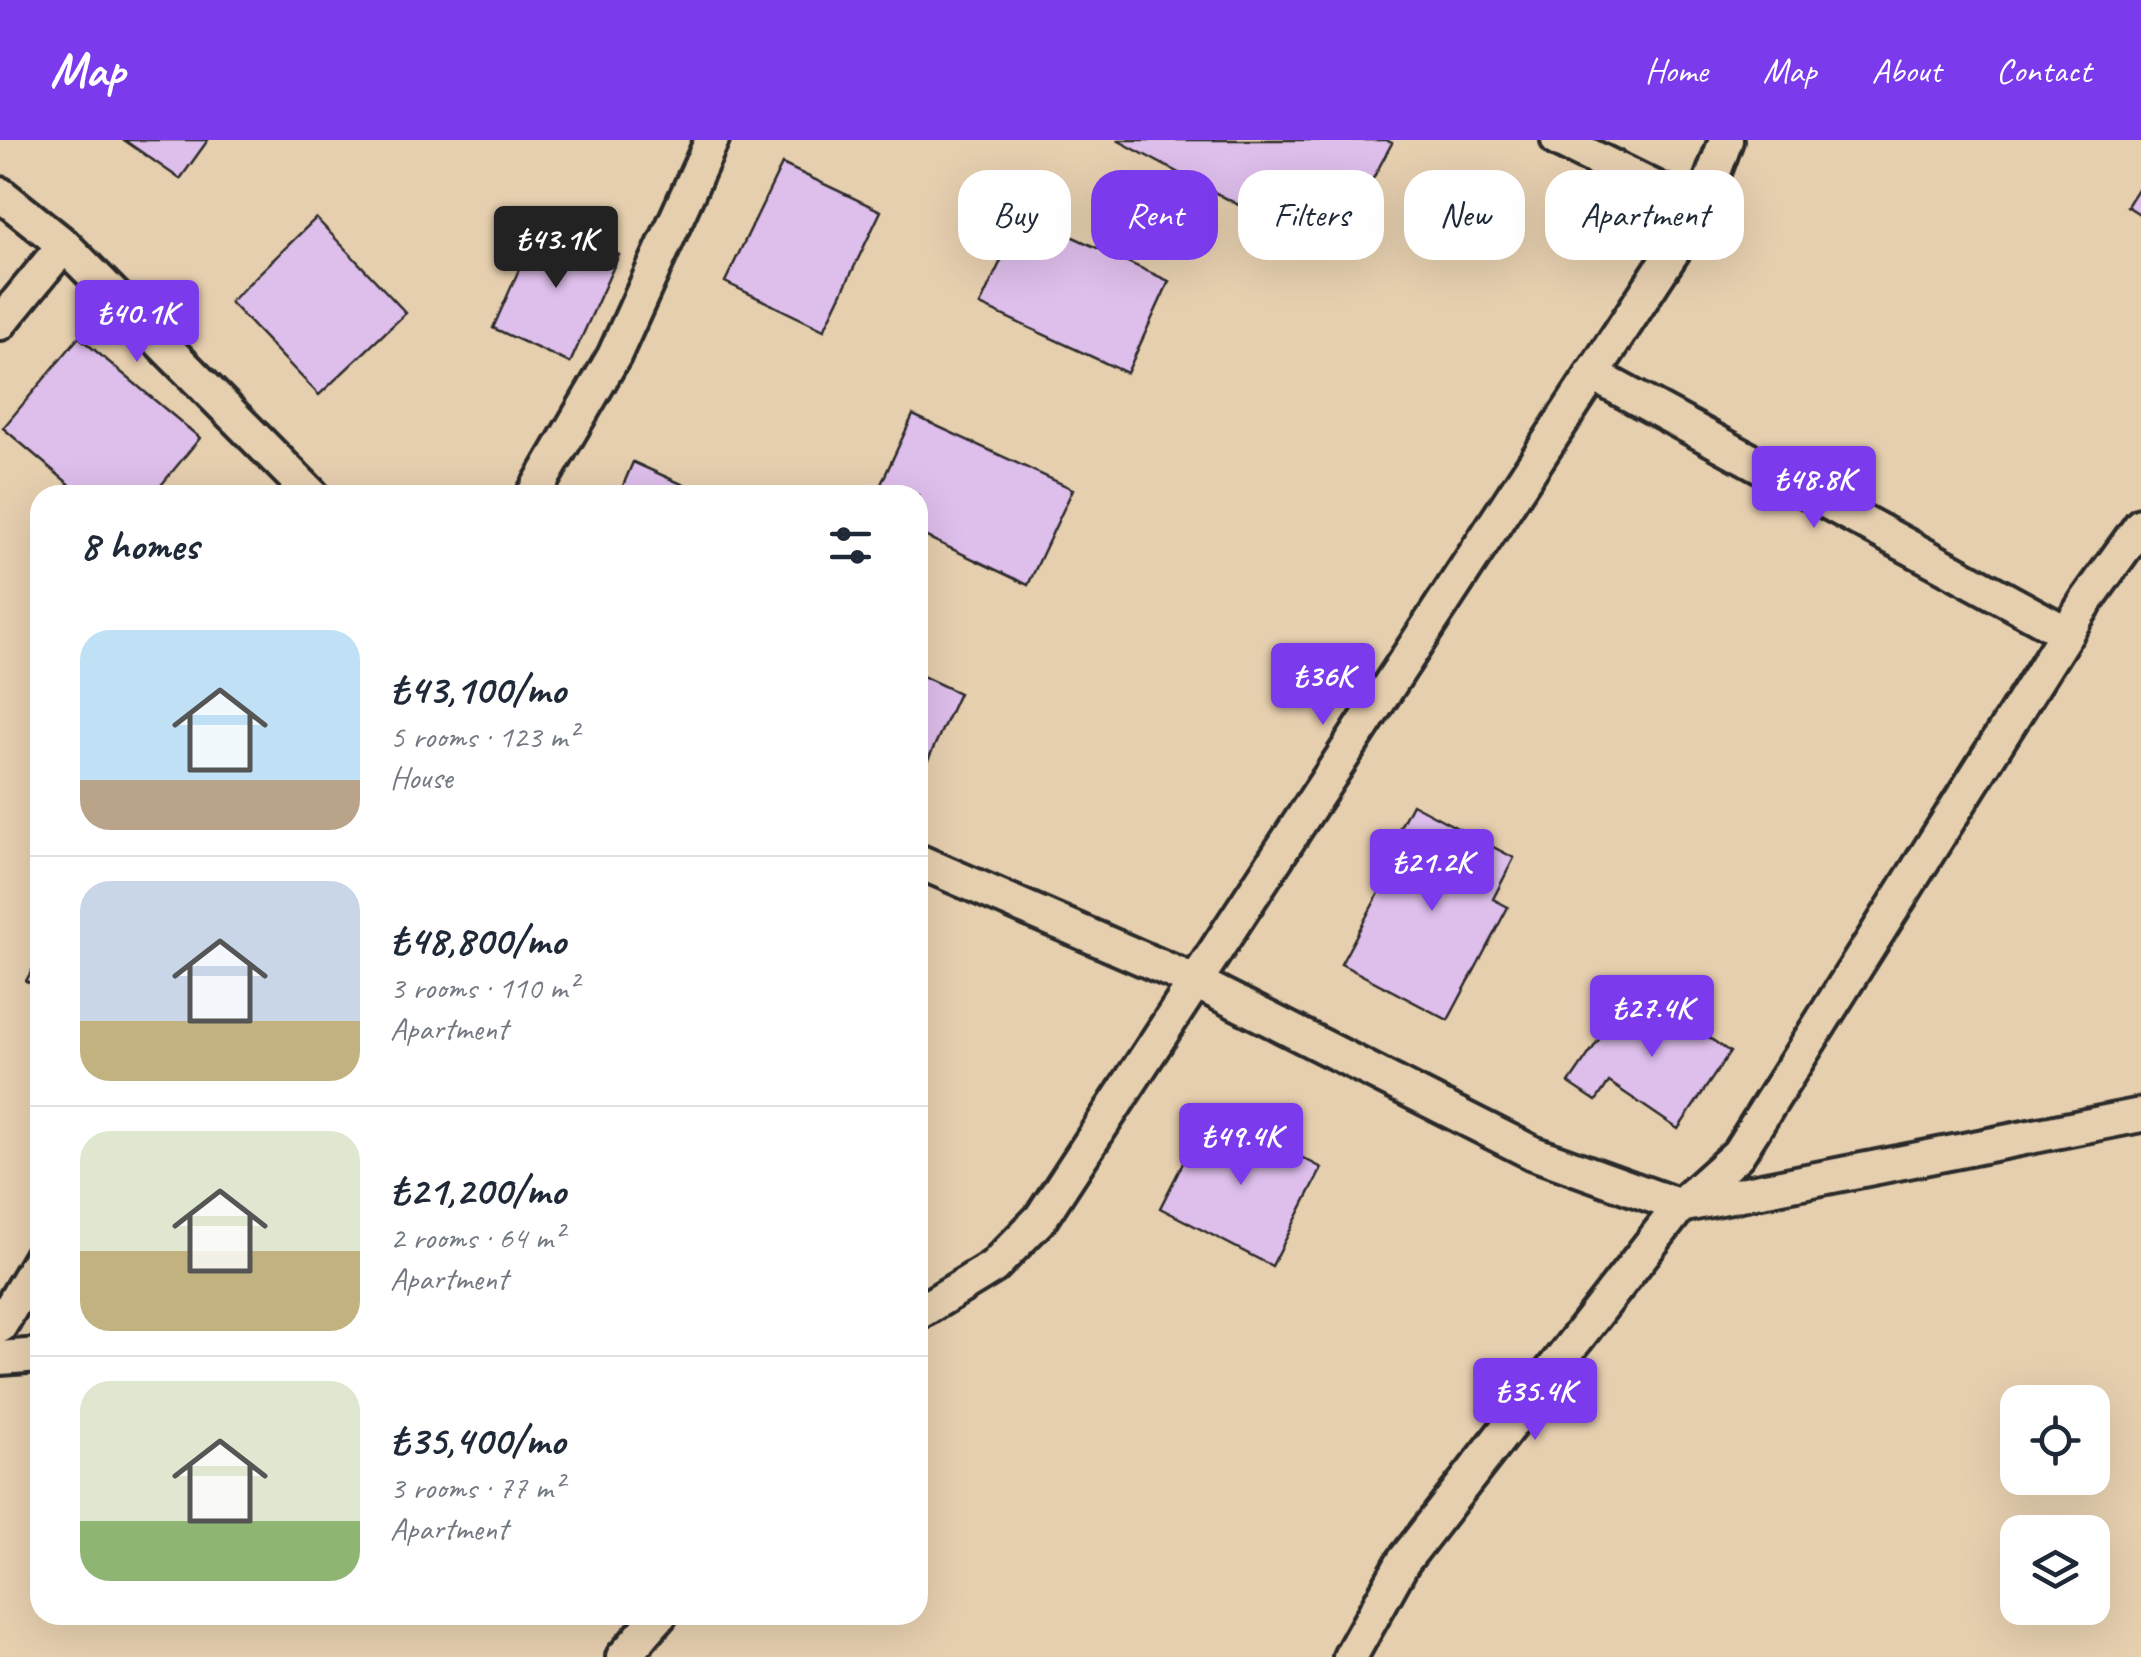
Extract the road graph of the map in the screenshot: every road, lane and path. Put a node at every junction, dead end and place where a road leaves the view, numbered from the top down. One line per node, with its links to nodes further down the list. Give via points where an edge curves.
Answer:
1 (712, 140): 12 (street, via 614,356)
2 (1558, 140): 4 (street)
3 (1726, 140): 5 (street)
4 (1619, 170)
5 (1715, 170)
6 (0, 194): 7 (street)
7 (64, 245): 9 (street); 11 (street)
8 (1667, 260): 10 (street)
9 (0, 323)
10 (1592, 374): 14 (street); 16 (street)
11 (302, 485)
12 (539, 485)
13 (2141, 525): 14 (street)
14 (2067, 633): 18 (street, via 1738,1154)
15 (928, 864): 16 (street)
16 (1194, 981): 18 (street, via 1534,1153); 20 (street, via 1041,1218 993,1267)
17 (2141, 1115): 18 (street)
18 (1680, 1206): 26 (street, via 1403,1562)
19 (30, 1275): 21 (street)
20 (928, 1307)
21 (0, 1326)
22 (30, 1356): 23 (street)
23 (0, 1358)
24 (651, 1625): 25 (street)
25 (623, 1657)
26 (1350, 1657)

